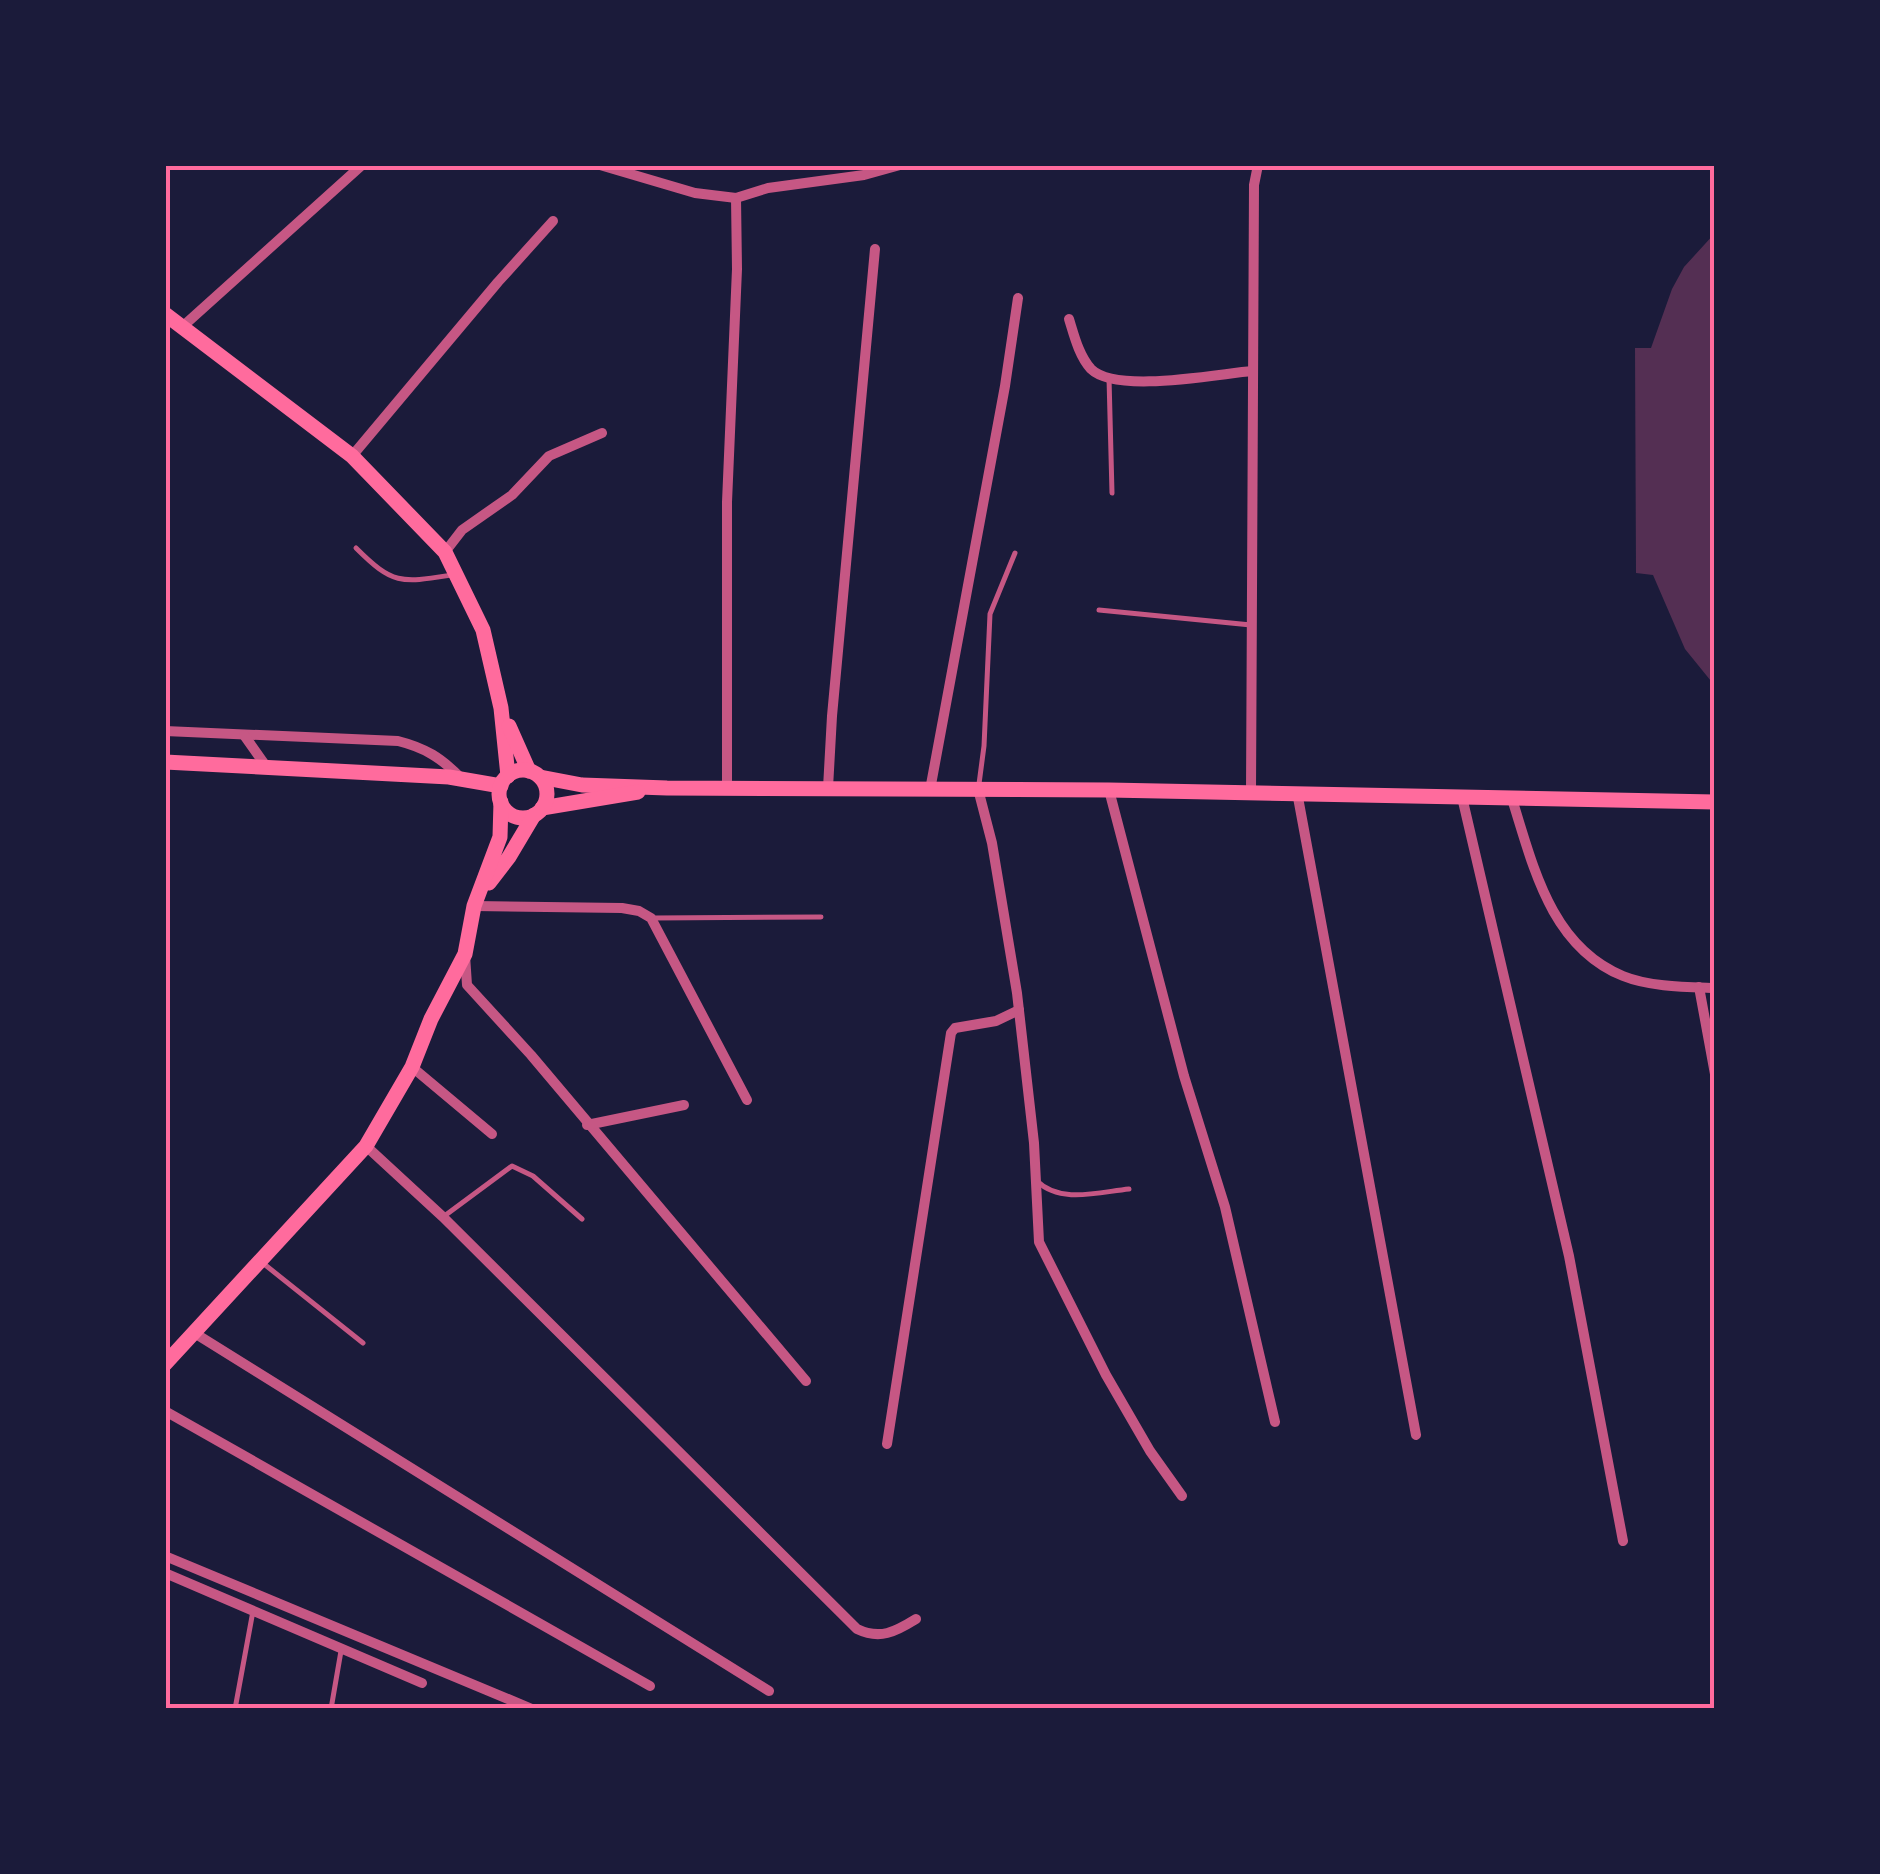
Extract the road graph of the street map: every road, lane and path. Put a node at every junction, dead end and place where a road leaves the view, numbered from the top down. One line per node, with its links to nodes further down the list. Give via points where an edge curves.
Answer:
1 (362, 165): 12 (street)
2 (600, 165): 6 (street)
3 (1258, 165): 13 (street)
4 (895, 166): 5 (street)
5 (860, 170): 6 (street)
6 (736, 198): 33 (street)
7 (553, 222): 16 (street)
8 (875, 248): 34 (street)
9 (1018, 298): 36 (street)
10 (165, 314): 12 (main road)
11 (1069, 319): 14 (street, via 1092,370)
12 (181, 328): 16 (main road)
13 (1252, 371): 14 (street); 23 (street)
14 (1109, 378): 17 (lane)
15 (602, 434): 19 (street, via 549,456)
16 (352, 456): 19 (main road)
17 (1112, 493)
18 (356, 548): 21 (lane, via 388,577)
19 (445, 552): 21 (main road)
20 (1015, 553): 35 (lane, via 990,614)
21 (455, 574): 24 (main road, via 483,630)
22 (1098, 610): 23 (lane)
23 (1251, 625): 38 (street)
24 (501, 708): 29 (main road); 31 (main road)
25 (165, 731): 26 (street)
26 (244, 735): 28 (street); 30 (street, via 398,741 440,757)
27 (165, 762): 28 (main road)
28 (268, 770): 30 (main road)
29 (535, 774): 31 (main road); 32 (main road); 43 (main road, via 547,792)
30 (455, 778): 31 (main road)
31 (503, 788): 43 (main road, via 514,816); 44 (main road, via 500,837)
32 (667, 788): 33 (main road); 43 (main road)
33 (727, 788): 34 (main road)
34 (828, 788): 36 (main road)
35 (978, 789): 36 (main road); 37 (main road); 50 (street)
36 (930, 790)
37 (1109, 790): 38 (main road); 68 (street)
38 (1251, 792): 39 (main road)
39 (1298, 792): 40 (main road); 69 (street)
40 (1462, 797): 41 (main road); 72 (street, via 1569,1256)
41 (1512, 798): 42 (main road); 48 (street, via 1540,888 1580,948 1624,977)
42 (1715, 802)
43 (538, 812): 44 (main road)
44 (477, 899): 46 (street, via 622,908); 47 (main road)
45 (821, 916): 46 (lane)
46 (650, 918): 53 (street)
47 (465, 954): 51 (main road); 55 (street, via 467,985)
48 (1699, 987): 49 (street); 52 (street)
49 (1715, 988)
50 (1020, 1010): 58 (street); 70 (street, via 951,1033)
51 (412, 1067): 56 (street); 57 (main road)
52 (1715, 1074)
53 (747, 1100)
54 (684, 1105): 55 (street)
55 (587, 1124): 66 (street)
56 (492, 1134)
57 (366, 1146): 60 (street); 62 (main road)
58 (1034, 1178): 59 (lane, via 1053,1193); 71 (street, via 1038,1242 1106,1375)
59 (1129, 1190)
60 (443, 1216): 61 (lane, via 512,1166); 76 (street, via 857,1629 881,1636)
61 (582, 1220)
62 (261, 1262): 63 (main road); 64 (lane)
63 (196, 1334): 65 (main road); 80 (street)
64 (363, 1343)
65 (165, 1364)
66 (806, 1382)
67 (165, 1411): 79 (street)
68 (1276, 1422)
69 (1416, 1435)
70 (887, 1444)
71 (1182, 1496)
72 (1623, 1541)
73 (165, 1556): 83 (street)
74 (165, 1573): 75 (street)
75 (253, 1611): 77 (street); 81 (lane)
76 (916, 1619)
77 (342, 1648): 78 (street); 82 (lane)
78 (422, 1683)
79 (650, 1686)
80 (769, 1692)
81 (236, 1709)
82 (330, 1709)
83 (532, 1709)

